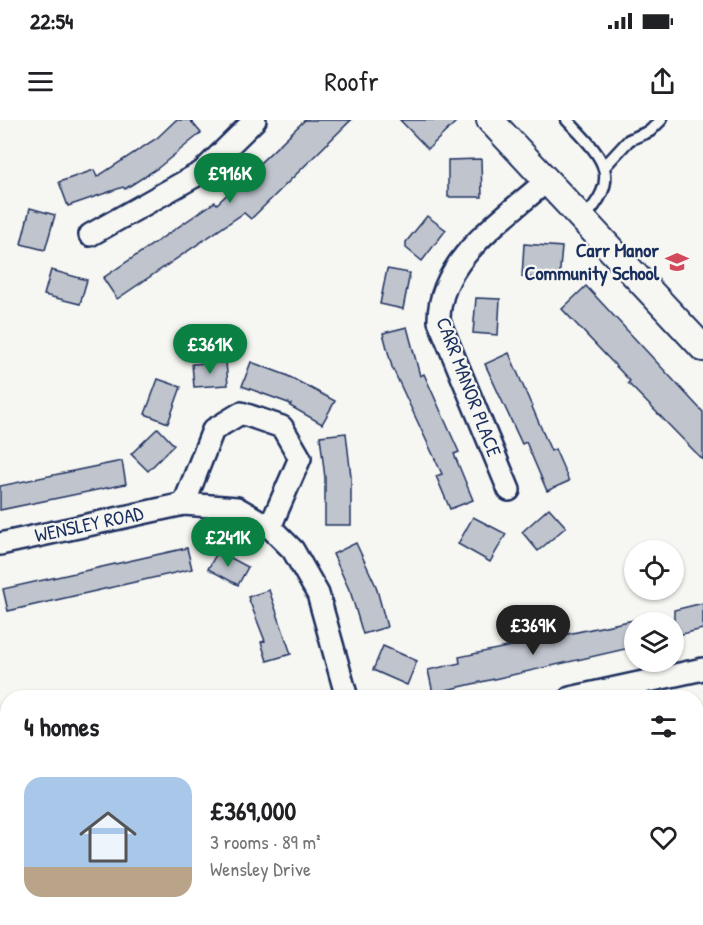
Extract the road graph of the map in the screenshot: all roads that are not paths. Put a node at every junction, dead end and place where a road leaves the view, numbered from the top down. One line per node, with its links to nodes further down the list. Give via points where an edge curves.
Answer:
1 (255, 120): 8 (street, via 202,172)
2 (490, 120): 6 (street)
3 (567, 120): 5 (lane)
4 (661, 120): 5 (lane, via 629,140)
5 (605, 166): 7 (lane, via 604,190)
6 (545, 182): 7 (street); 10 (street, CARR MANOR PLACE, via 473,247 449,277 438,301 439,321)
7 (581, 220): 9 (street)
8 (90, 235)
9 (703, 348)
10 (509, 490)
11 (184, 504): 12 (street, WENSLEY ROAD, via 237,508); 12 (street, via 213,430 241,413 282,428 300,458); 13 (street, WENSLEY ROAD)
12 (270, 527): 15 (street, WENSLEY ROAD, via 293,550 318,594)
13 (0, 544)
14 (703, 669): 16 (street)
15 (345, 690)
16 (607, 690)

